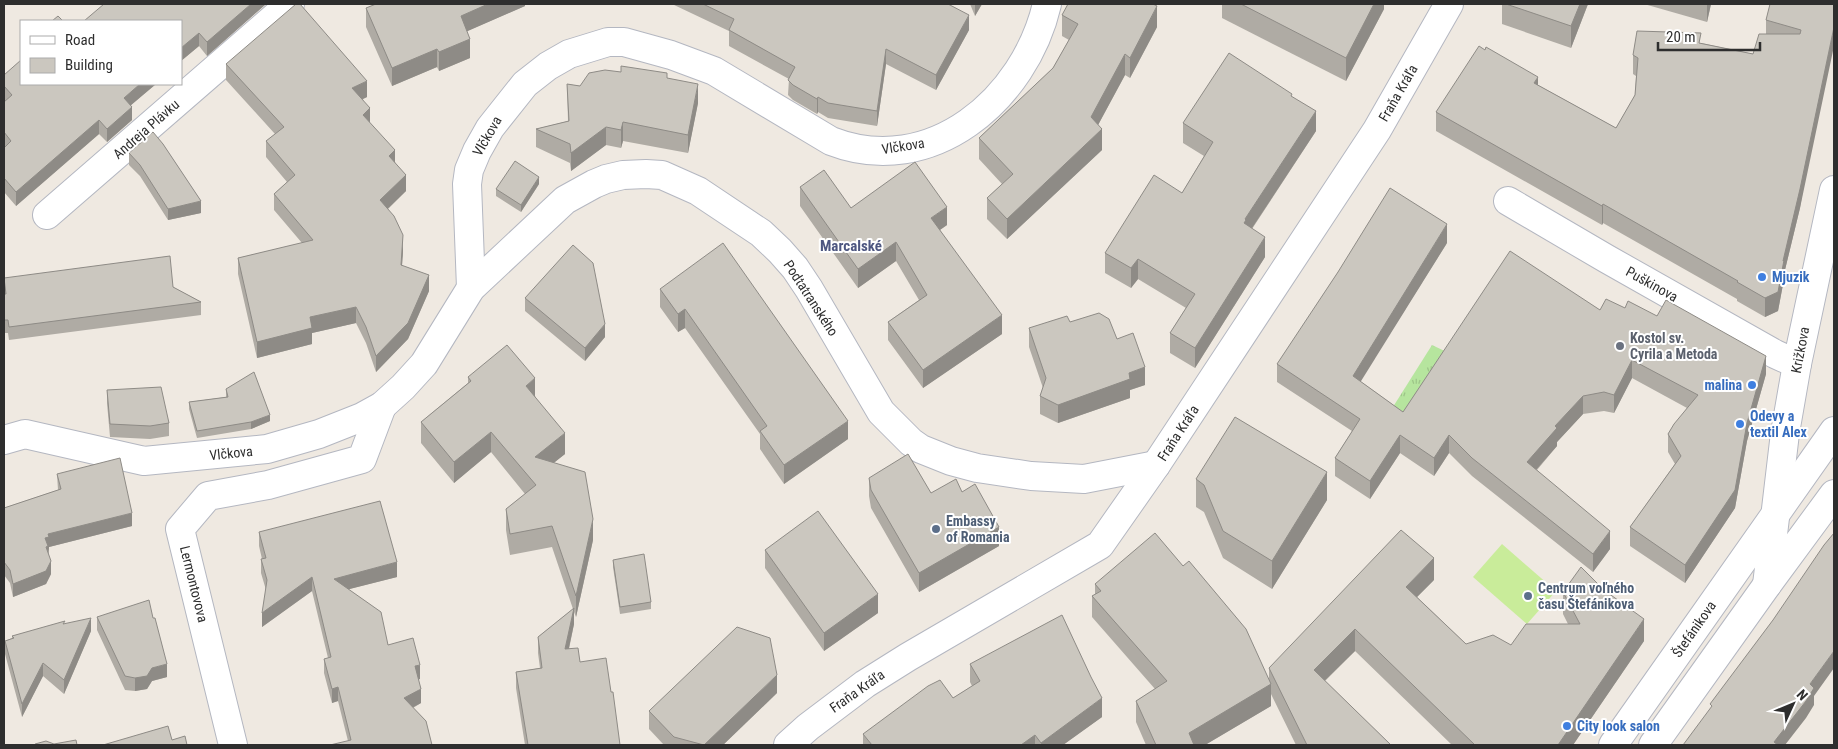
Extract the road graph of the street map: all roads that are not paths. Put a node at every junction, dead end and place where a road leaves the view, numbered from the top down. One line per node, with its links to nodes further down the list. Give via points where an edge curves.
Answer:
1 (290, 4): 6 (street, Andreja Plávku)
2 (1046, 4): 7 (street, Vlčkova, via 1042,21 1022,65 993,102 954,132 904,149 882,152 845,146 831,140 714,71 671,55 624,42 608,42 568,54 525,84 490,128 477,152 467,184)
3 (1449, 4): 12 (street, Fraňa Kráľa, via 1377,130)
4 (1834, 190): 8 (street, Križkova)
5 (1508, 201): 8 (street, Puškinova)
6 (47, 215)
7 (471, 288): 9 (street, Vlčkova, via 424,364); 12 (street, Podtatranského, via 565,200 578,192 623,175 662,175 721,205 761,232 780,251 809,289 881,412 922,449 977,468 1031,476 1084,479)
8 (1797, 364): 14 (street, Križkova)
9 (382, 406): 11 (street, Vlčkova, via 319,434 267,449 144,461 25,434); 16 (street, Lermontovova, via 362,459 208,496 180,529)
10 (1834, 431): 14 (street, Štefánikova)
11 (4, 440)
12 (1156, 465): 17 (street, Fraňa Kráľa, via 1100,545 865,684)
13 (1834, 494): 15 (street, Štefánikova)
14 (1776, 512): 15 (street, Štefánikova); 18 (street, Štefánikova)
15 (1767, 585): 19 (street, Štefánikova)
16 (233, 745)
17 (788, 745)
18 (1612, 745)
19 (1653, 745)

